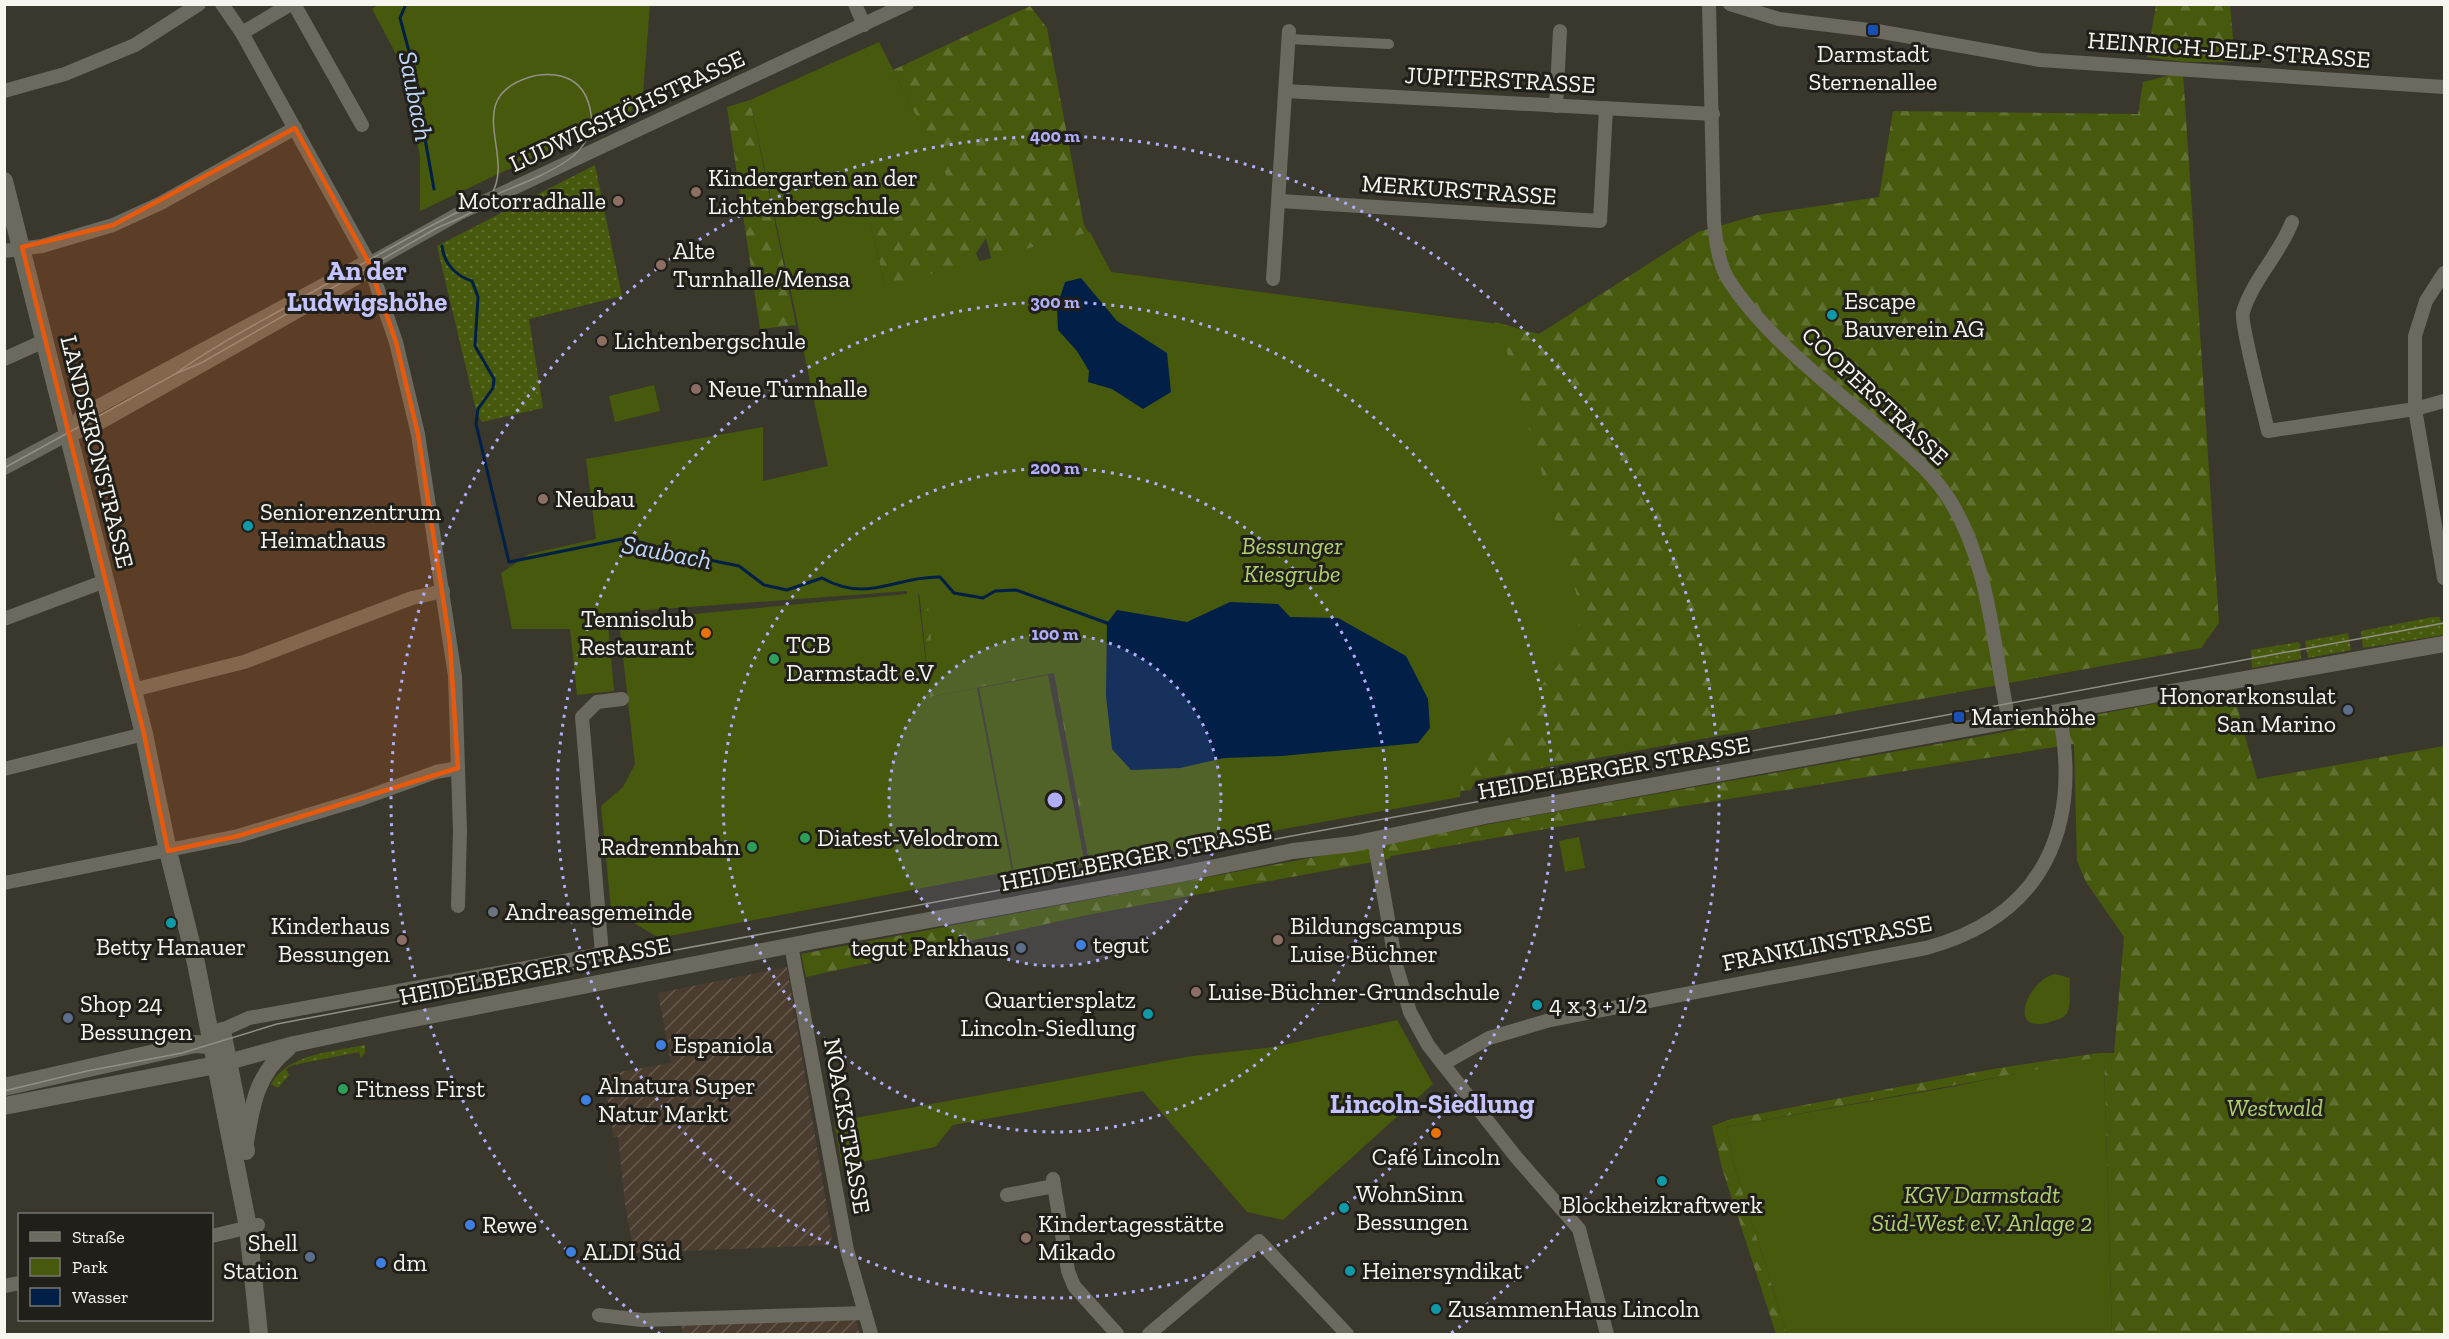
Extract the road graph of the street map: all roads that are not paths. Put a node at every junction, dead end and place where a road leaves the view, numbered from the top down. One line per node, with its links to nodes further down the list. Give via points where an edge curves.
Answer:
1 (199, 4): 14 (street, via 135,45 65,74)
2 (222, 4): 10 (street)
3 (293, 4): 10 (street); 19 (street)
4 (855, 4): 8 (street)
5 (907, 4): 8 (street, LUDWIGSHÖHSTRASSE)
6 (1709, 4): 18 (street, COOPERSTRASSE)
7 (1730, 4): 13 (street, HEINRICH-DELP-STRASSE, via 1779,19 1877,31 2040,60)
8 (864, 25): 25 (street, LUDWIGSHÖHSTRASSE, via 460,213)
9 (1560, 31): 16 (street)
10 (242, 33): 20 (street)
11 (1289, 35): 12 (street); 15 (street)
12 (1389, 44)
13 (2445, 87)
14 (4, 91)
15 (1286, 91): 16 (street, JUPITERSTRASSE); 22 (street)
16 (1556, 106): 17 (street, JUPITERSTRASSE)
17 (1606, 108): 18 (street, JUPITERSTRASSE); 22 (street, MERKURSTRASSE, via 1600,221)
18 (1713, 114): 42 (street, COOPERSTRASSE, via 1716,247 1727,278 1750,308 1802,361 1920,463 1949,498 1964,525 1981,577)
19 (362, 125)
20 (295, 128): 24 (street, via 161,203 113,225 42,246); 25 (street)
21 (4, 181): 24 (main road, LANDSKRONSTRASSE)
22 (1280, 201): 27 (street)
23 (2292, 222): 31 (street, via 2241,315 2268,430)
24 (13, 249): 28 (main road, LANDSKRONSTRASSE)
25 (369, 264): 32 (street, LUDWIGSHÖHSTRASSE, via 82,415); 36 (street, via 396,342 418,434)
26 (2445, 273): 31 (street, via 2426,301 2415,336)
27 (1273, 279)
28 (44, 341): 29 (street); 32 (main road, LANDSKRONSTRASSE)
29 (4, 359)
30 (2445, 401): 31 (street)
31 (2415, 409): 34 (street)
32 (68, 434): 33 (street, LUDWIGSHÖHSTRASSE); 35 (main road, LANDSKRONSTRASSE)
33 (4, 468)
34 (2445, 578)
35 (105, 581): 37 (street); 39 (main road, LANDSKRONSTRASSE)
36 (442, 591): 39 (street, via 412,598 244,662); 44 (street, via 455,676)
37 (4, 619)
38 (2445, 644): 41 (street, HEIDELBERGER STRASSE)
39 (133, 690): 43 (main road, LANDSKRONSTRASSE)
40 (622, 699): 52 (street, HEIDELBERGER STRASSE, via 597,702 582,717 602,954 255,1017)
41 (2059, 712): 42 (street, HEIDELBERGER STRASSE); 53 (street, FRANKLINSTRASSE, via 2067,779 2053,849 2022,894 1979,928 1926,948 1550,1020 1489,1038)
42 (2009, 721): 46 (street, HEIDELBERGER STRASSE)
43 (144, 734): 45 (street); 47 (main road, LANDSKRONSTRASSE)
44 (458, 768): 47 (street, via 294,820); 49 (street)
45 (4, 769)
46 (1374, 839): 50 (street, HEIDELBERGER STRASSE); 53 (street, via 1404,997 1417,1027)
47 (173, 850): 48 (street); 52 (main road, LANDSKRONSTRASSE)
48 (4, 884)
49 (458, 906)
50 (791, 945): 51 (street, HEIDELBERGER STRASSE); 59 (street, NOACKSTRASSE, via 847,1250)
51 (294, 1044): 52 (street, HEIDELBERGER STRASSE); 55 (street, via 261,1079)
52 (216, 1047): 54 (main road, HEIDELBERGER STRASSE); 54 (main road, HEIDELBERGER STRASSE); 55 (main road); 57 (main road)
53 (1443, 1064): 67 (street, via 1579,1229)
54 (5, 1096)
55 (245, 1145): 57 (main road)
56 (1007, 1195): 64 (street, via 1053,1183 1074,1286)
57 (253, 1226): 58 (street); 61 (main road); 62 (main road)
58 (213, 1236)
59 (865, 1313): 60 (street, via 642,1320); 63 (street, NOACKSTRASSE)
60 (599, 1315)
61 (259, 1335)
62 (270, 1335)
63 (871, 1335)
64 (1117, 1335)
65 (1149, 1335): 66 (street, via 1259,1241)
66 (1347, 1335)
67 (1607, 1335)

